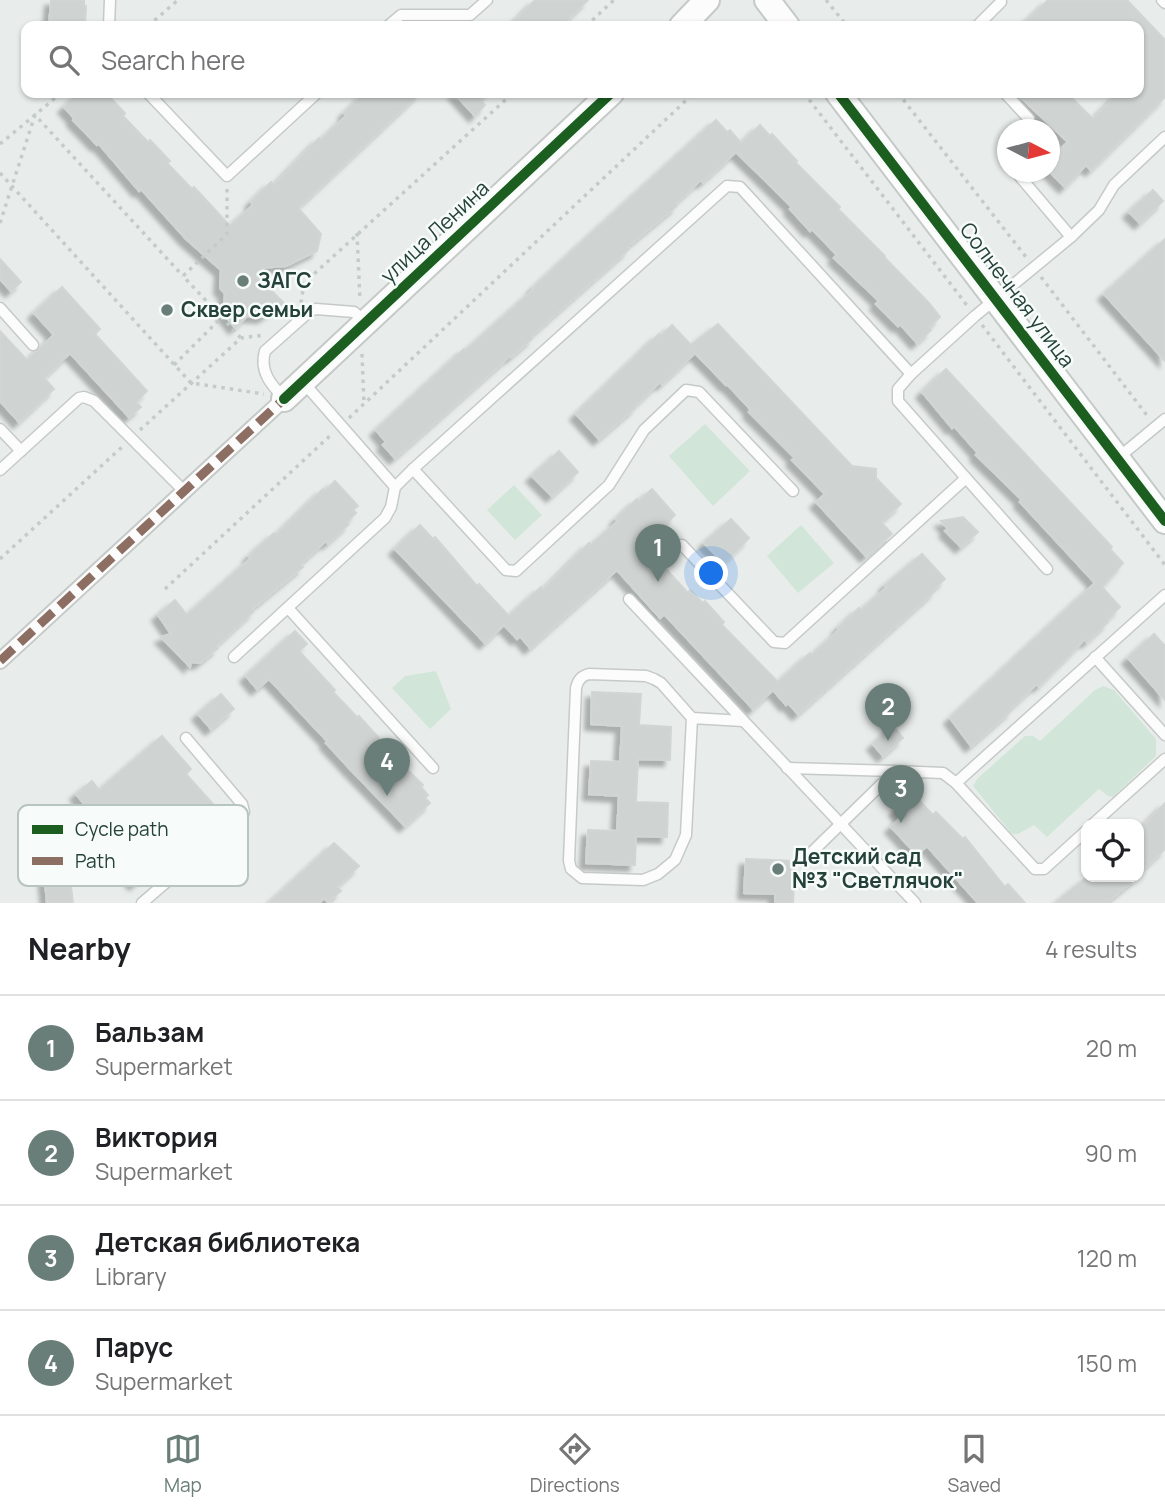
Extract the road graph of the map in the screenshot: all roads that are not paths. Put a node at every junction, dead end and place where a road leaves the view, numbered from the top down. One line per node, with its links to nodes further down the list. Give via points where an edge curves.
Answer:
1 (110, 0): 6 (lane)
2 (486, 0): 7 (lane, via 470,15 401,15)
3 (707, 0): 8 (street)
4 (767, 0): 9 (street)
5 (1001, 2): 10 (lane)
6 (109, 21)
7 (394, 21)
8 (687, 21)
9 (783, 21)
10 (981, 21)
11 (153, 98): 12 (lane, via 227,176)
12 (312, 98)
13 (606, 98): 22 (street, улица Ленина)
14 (842, 98): 20 (street, Солнечная улица)
15 (1010, 98): 16 (lane)
16 (1029, 119)
17 (1165, 137): 19 (lane, via 1114,185 1099,210)
18 (1024, 182): 19 (lane)
19 (1071, 237): 20 (lane)
20 (996, 299): 24 (lane); 30 (street, Солнечная улица)
21 (0, 308): 23 (lane)
22 (366, 323): 25 (street, улица Ленина); 26 (lane, via 354,312 316,309 265,351 266,376)
23 (33, 345)
24 (911, 374): 31 (lane, via 740,187 727,186); 33 (lane, via 898,389 898,401)
25 (303, 382): 26 (street, улица Ленина); 34 (lane)
26 (284, 399): 35 (street, улица Ленина)
27 (1165, 419): 30 (lane)
28 (0, 429): 29 (lane)
29 (21, 451): 32 (lane); 35 (lane, via 84,397 94,401)
30 (1117, 458): 37 (street, Солнечная улица)
31 (413, 469): 34 (lane); 36 (lane, via 506,570 516,571 609,485 644,430 686,390 699,392)
32 (0, 470)
33 (966, 478): 38 (lane, via 785,643 774,642); 39 (lane)
34 (395, 487): 42 (lane, via 385,519)
35 (184, 491): 45 (street, улица Ленина)
36 (793, 491)
37 (1165, 521)
38 (682, 545)
39 (1047, 569)
40 (1165, 595): 44 (lane)
41 (629, 599): 47 (lane)
42 (288, 608): 43 (lane); 51 (lane)
43 (234, 657)
44 (1095, 657): 48 (lane); 54 (lane)
45 (0, 661)
46 (692, 718): 46 (lane, via 661,682 646,676 589,674 577,681 569,861 575,874 642,880 675,860 686,835); 47 (lane)
47 (743, 721): 52 (lane)
48 (1165, 735)
49 (186, 738): 55 (lane)
50 (1165, 759): 56 (lane)
51 (432, 768)
52 (787, 768): 53 (lane); 57 (lane)
53 (895, 771): 54 (lane, via 943,773); 57 (lane)
54 (956, 783): 58 (lane, via 1035,869 1044,869)
55 (242, 805)
56 (1099, 819)
57 (841, 824): 59 (lane); 62 (lane)
58 (1081, 836)
59 (811, 852)
60 (162, 886): 61 (lane)
61 (142, 903)
62 (915, 903)

